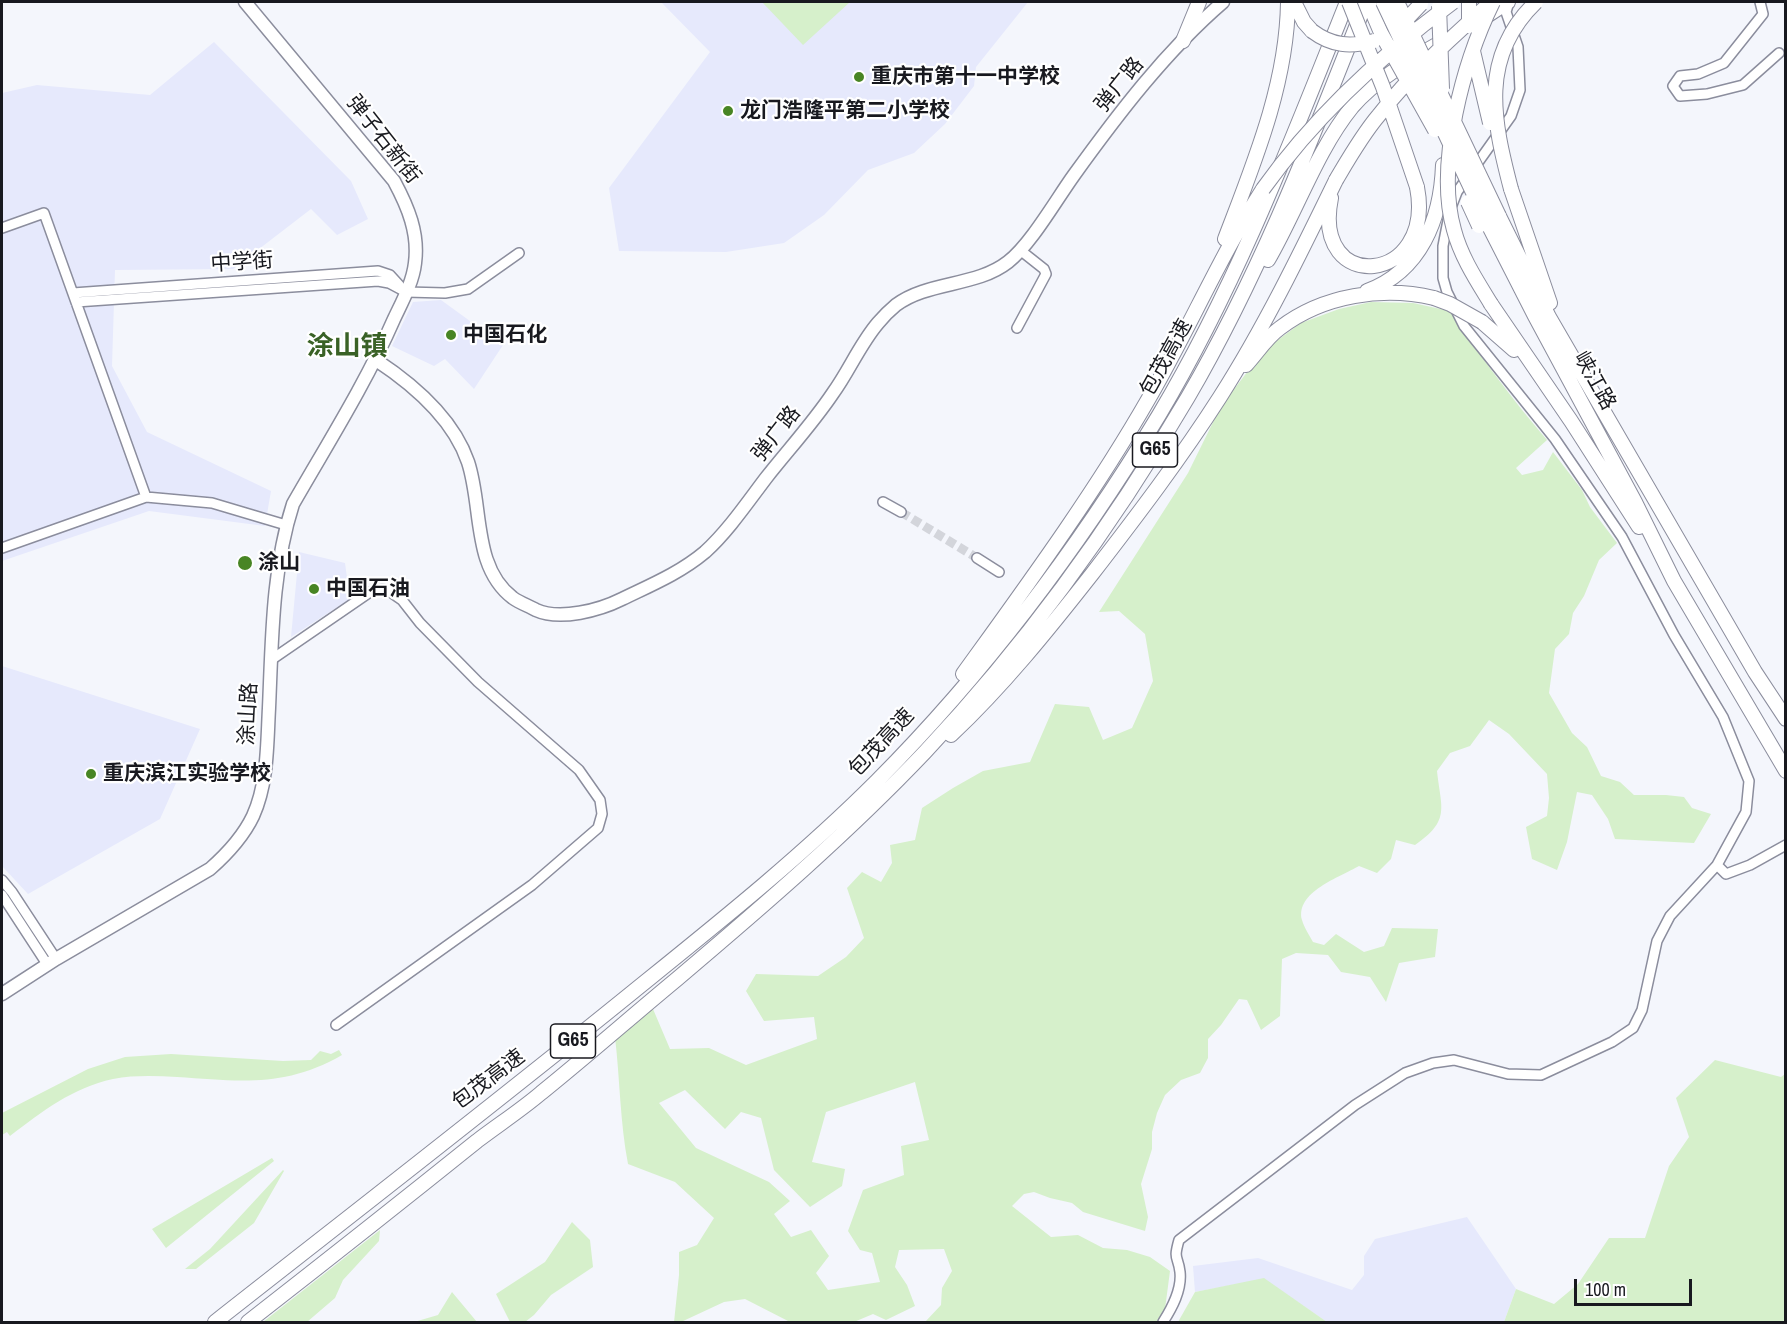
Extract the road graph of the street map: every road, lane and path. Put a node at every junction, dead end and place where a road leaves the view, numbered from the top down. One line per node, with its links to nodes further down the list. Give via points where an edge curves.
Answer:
1 (245, 2): 26 (main road, 弹子石新街, via 394,181 416,237 415,265)
2 (1199, 2): 18 (highway)
3 (1223, 2): 18 (main road, 弹广路)
4 (1288, 2): 30 (highway, via 1283,55 1267,121)
5 (1294, 2): 10 (highway, bridge, via 1322,38 1348,45 1376,41 1390,33)
6 (1348, 2): 20 (highway, bridge, via 1387,97 1417,187 1420,218 1408,247 1385,263 1369,267 1344,257 1335,246 1328,222); 46 (highway, 包茂高速 / G65, via 1247,246 1202,340 1158,417 1049,578)
7 (1367, 2): 22 (highway, bridge); 29 (highway, 包茂高速 / G65, bridge)
8 (1383, 2): 22 (highway, 峡江路, bridge)
9 (1397, 2): 22 (highway, 峡江路, bridge)
10 (1422, 2)
11 (1439, 2): 27 (highway, bridge, via 1444,139 1437,211 1412,261 1401,272)
12 (1452, 2): 30 (highway, bridge, via 1328,108 1282,162 1249,210)
13 (1469, 2): 21 (highway, bridge, via 1471,42 1479,80)
14 (1492, 2): 20 (highway, bridge, via 1403,86); 33 (highway, bridge, via 1474,44 1453,130 1449,206 1463,254)
15 (1509, 2): 29 (highway, via 1397,69 1354,106 1330,140 1281,238); 50 (street, via 1506,12 1518,47 1520,90 1511,116 1457,192 1445,227 1443,278 1464,326 1555,439 1622,537 1723,717 1749,782 1746,812)
16 (1536, 2): 21 (highway, bridge, via 1508,37 1497,71 1496,124)
17 (1761, 2): 19 (street, via 1763,14 1724,63 1698,74 1680,76 1673,86 1680,96 1743,85)
18 (1183, 41): 24 (main road, 弹广路, via 1119,115)
19 (1779, 53)
20 (1336, 180): 35 (highway, via 1260,329)
21 (1511, 189): 34 (highway, via 1550,302)
22 (1488, 221): 34 (highway, 峡江路, via 1534,288); 43 (highway, 峡江路)
23 (2, 228): 28 (street, via 44,213)
24 (1020, 250): 31 (street, via 1046,274); 32 (main road, 弹广路, via 982,276 897,304 876,325 833,394 706,551 677,572 607,607 572,614 541,612 514,598 495,579 484,554 468,461 449,425 404,378)
25 (519, 253): 26 (street, via 468,289)
26 (406, 292): 28 (street, 中学街, via 390,275 378,271); 32 (main road, 弹子石新街)
27 (1354, 296): 33 (highway, bridge, via 1404,293 1434,298 1457,308 1482,322 1513,348); 35 (highway, via 1324,305 1280,328)
28 (75, 298): 36 (street)
29 (1240, 302): 48 (highway, 包茂高速 / G65, via 1170,427 1082,559 984,685)
30 (1194, 314): 46 (highway, via 1149,397 1068,526)
31 (1017, 328)
32 (376, 360): 39 (main road, 涂山路, via 292,504)
33 (1542, 382): 43 (highway)
34 (1590, 387): 45 (highway, 峡江路)
35 (1220, 397): 48 (highway, via 1107,554 1017,667 969,719)
36 (146, 497): 39 (street, via 213,503); 40 (street)
37 (883, 502): 38 (street)
38 (901, 512)
39 (286, 525): 44 (main road, 涂山路)
40 (2, 548)
41 (976, 558): 42 (street)
42 (999, 572)
43 (1674, 581): 47 (highway, 峡江路)
44 (271, 660): 53 (main road, 涂山路, via 266,766 260,796 253,816 228,853 210,869); 55 (street, via 370,592 389,591 402,600 420,624 478,682 579,770 600,800 598,828 532,885)
45 (1785, 719)
46 (914, 741): 56 (highway, 包茂高速 / G65, via 840,817 754,894)
47 (1785, 771)
48 (888, 790): 57 (highway, 包茂高速 / G65, via 763,906 537,1097)
49 (1785, 845): 50 (street, via 1726,874)
50 (1717, 865): 58 (street, via 1670,916 1657,941 1642,1010 1633,1028 1541,1075 1508,1074 1454,1060 1405,1073 1355,1105 1179,1240 1175,1256 1180,1272 1179,1290)
51 (2, 880): 53 (street)
52 (2, 895): 53 (street)
53 (51, 961): 54 (main road, 涂山路)
54 (2, 994)
55 (336, 1025)
56 (215, 1323)
57 (248, 1323)
58 (1163, 1323)

